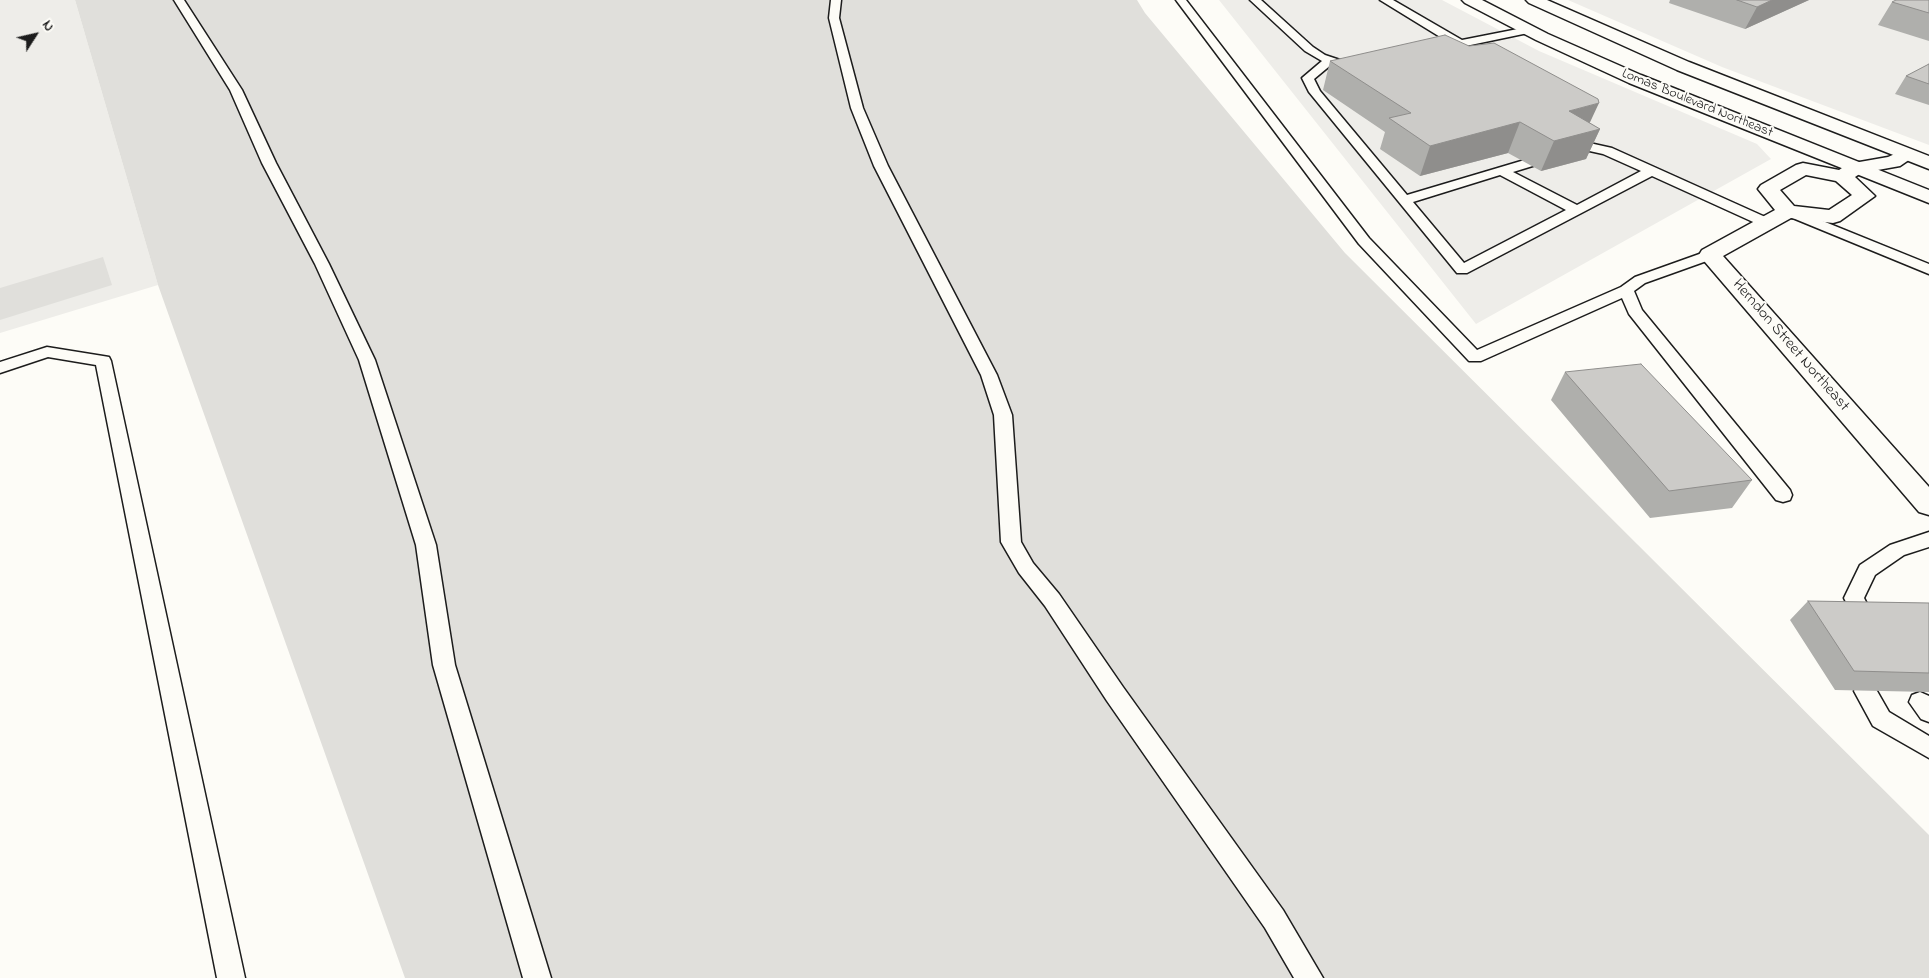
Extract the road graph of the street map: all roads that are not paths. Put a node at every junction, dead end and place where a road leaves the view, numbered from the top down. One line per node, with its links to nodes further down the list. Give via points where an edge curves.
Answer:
1 (179, 0): 35 (lane, via 236,90 367,360 426,545 444,665)
2 (836, 0): 36 (lane, via 834,18 857,108 881,166 990,375 1003,414 1011,542 1026,568 1052,600 1274,919)
3 (1182, 0): 25 (lane, via 1364,241 1476,357)
4 (1255, 0): 11 (lane, via 1309,49)
5 (1385, 0): 9 (lane)
6 (1470, 0): 8 (main road, Lomas Boulevard Northeast)
7 (1534, 0): 13 (main road, Lomas Boulevard Northeast, via 1665,58)
8 (1528, 30): 9 (lane); 17 (main road, Lomas Boulevard Northeast)
9 (1460, 44): 10 (lane)
10 (1422, 52)
11 (1330, 60): 12 (lane); 19 (lane, via 1308,78 1315,92)
12 (1349, 64)
13 (1906, 155): 14 (main road, Lomas Boulevard Northeast); 17 (main road, via 1893,162)
14 (1929, 163)
15 (1502, 171): 16 (lane, via 1585,146 1607,151); 19 (lane); 20 (lane)
16 (1652, 171): 20 (lane); 22 (lane)
17 (1849, 172): 18 (main road, Lomas Boulevard Northeast); 21 (main road, via 1865,196 1833,217); 21 (main road, via 1803,169 1768,189)
18 (1929, 197)
19 (1404, 200): 20 (lane, via 1462,270)
20 (1576, 210)
21 (1788, 211): 22 (main road); 24 (lane)
22 (1767, 223): 23 (main road)
23 (1710, 255): 25 (lane, via 1640,280); 28 (main road, Herndon Street Northeast)
24 (1928, 268)
25 (1626, 290): 27 (lane, via 1635,311)
26 (0, 368): 34 (lane, via 47,352 103,361)
27 (1783, 494)
28 (1929, 505)
29 (1929, 539): 30 (lane, via 1897,550 1867,570)
30 (1848, 602): 31 (lane)
31 (1873, 615)
32 (1864, 691): 33 (lane, via 1881,719)
33 (1929, 748)
34 (231, 978)
35 (537, 978)
36 (1309, 978)

